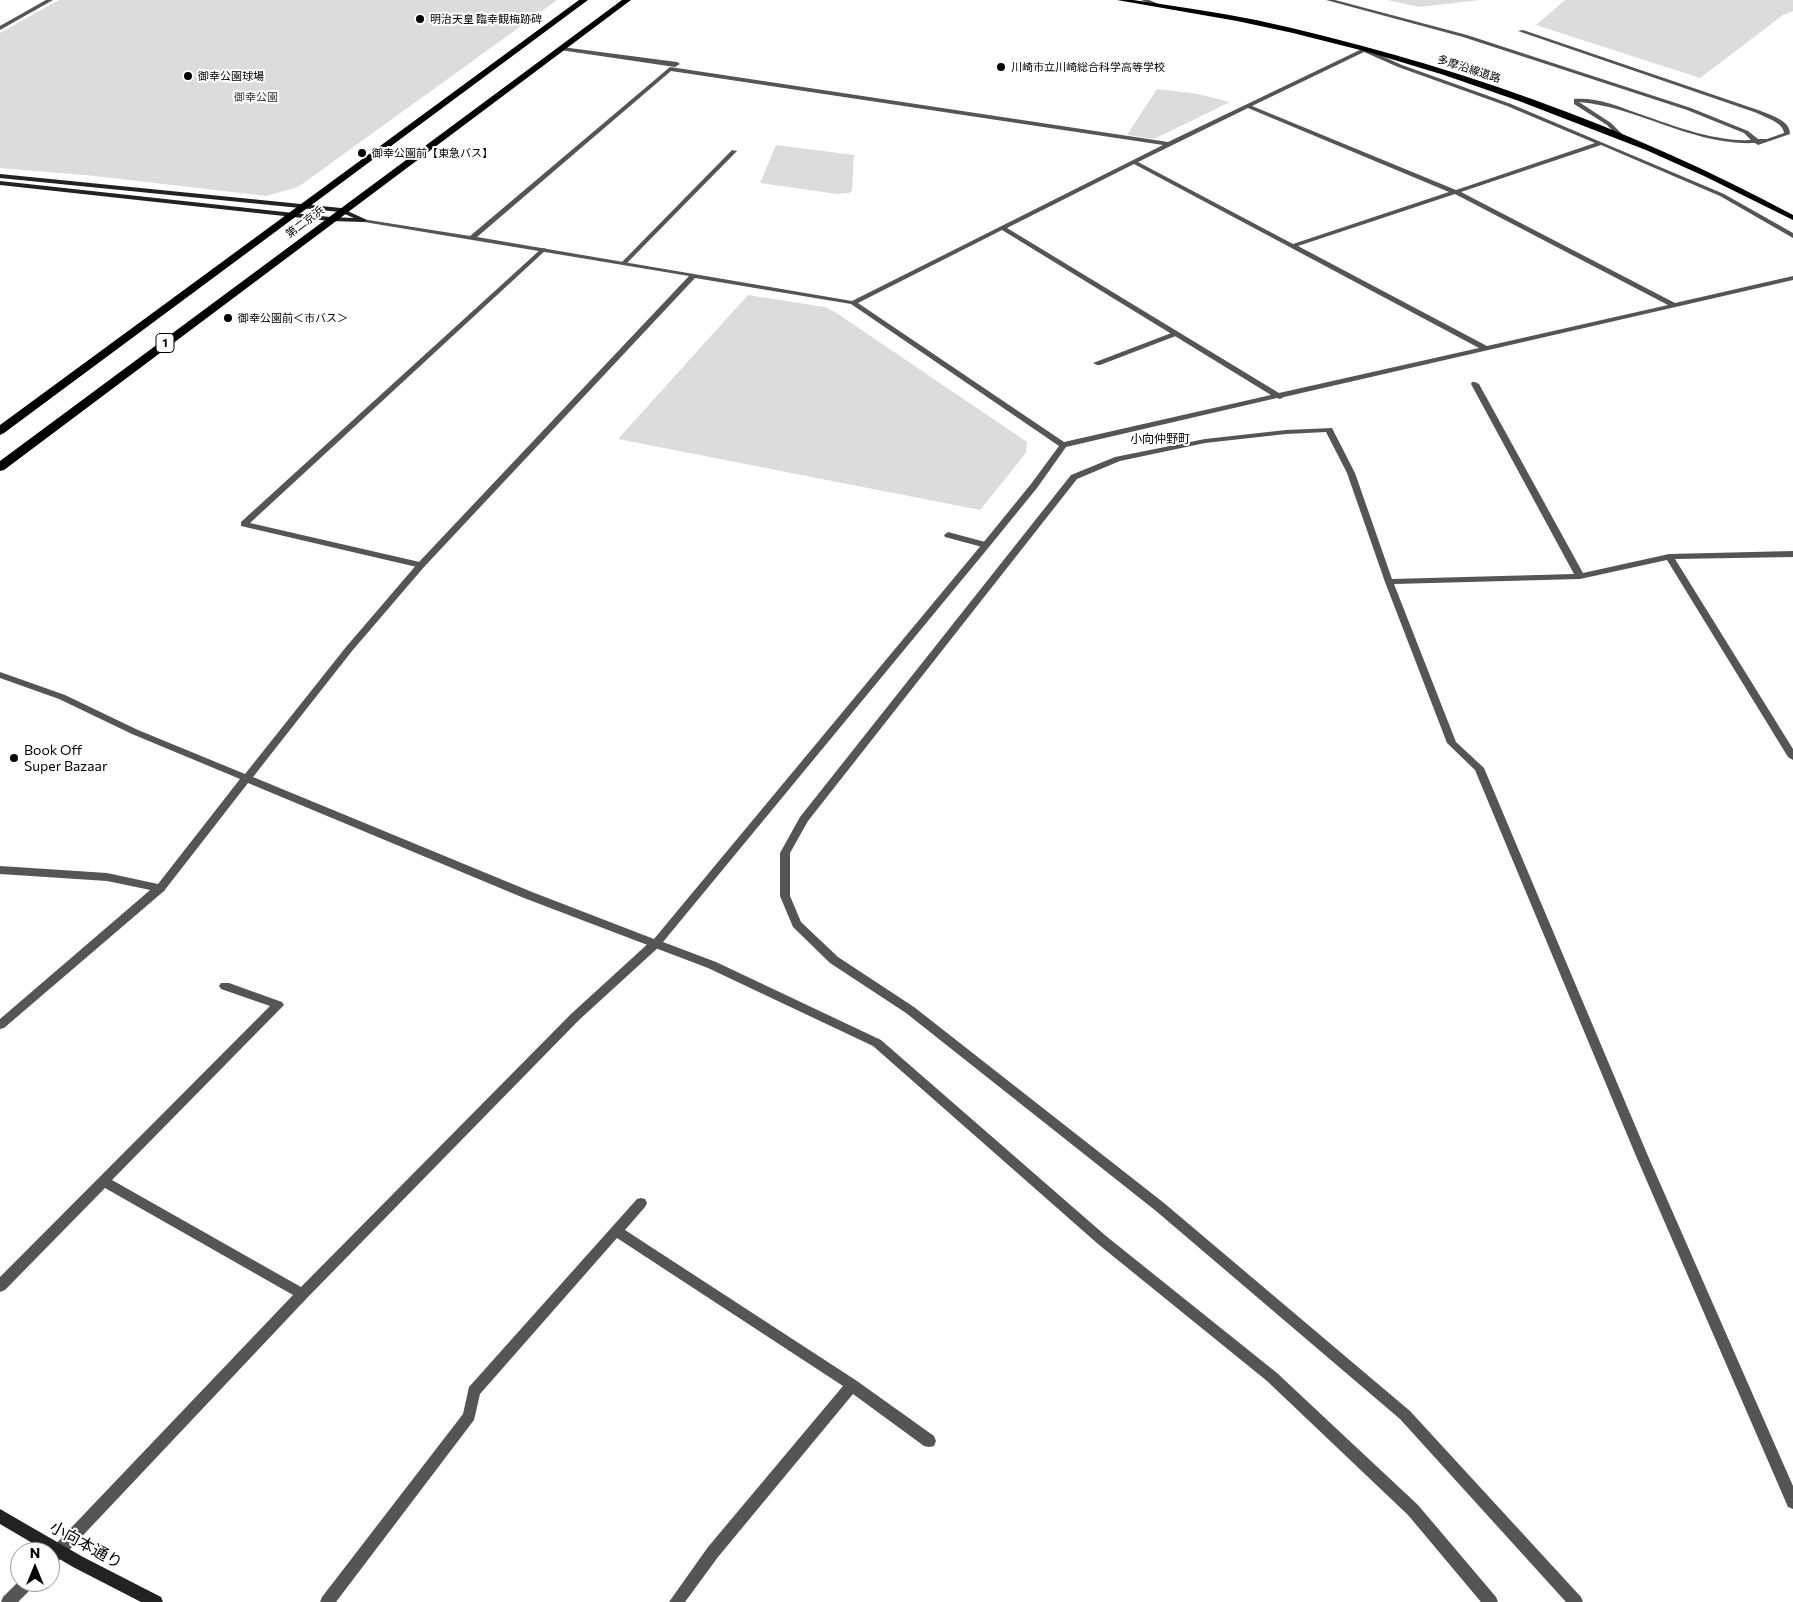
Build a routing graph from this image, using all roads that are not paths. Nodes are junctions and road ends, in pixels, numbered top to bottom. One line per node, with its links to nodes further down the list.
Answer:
1 (50, 0): 8 (street)
2 (584, 0): 23 (highway, 第二京浜 / 1)
3 (627, 0): 10 (highway, 第二京浜 / 1)
4 (1120, 0): 7 (main road, 多摩沿線道路)
5 (1144, 0): 7 (street)
6 (1328, 0): 16 (street)
7 (1161, 6): 11 (main road, 多摩沿線道路)
8 (0, 28)
9 (1521, 31): 16 (street)
10 (562, 49): 12 (street); 24 (highway, 第二京浜 / 1)
11 (1364, 50): 13 (street); 14 (main road, 多摩沿線道路); 15 (street)
12 (670, 69): 17 (street); 31 (street)
13 (1247, 106): 17 (street); 22 (street)
14 (1622, 136): 16 (street); 26 (main road, 多摩沿線道路)
15 (1601, 143): 22 (street); 30 (street)
16 (1758, 143)
17 (1169, 144): 19 (street)
18 (734, 151): 34 (street)
19 (1134, 162): 29 (street); 32 (street)
20 (0, 176): 23 (street)
21 (0, 183): 25 (street)
22 (1456, 192): 32 (street); 38 (street)
23 (304, 206): 24 (street); 25 (highway, 第二京浜 / 1)
24 (341, 210): 27 (highway, 第二京浜 / 1); 28 (street)
25 (292, 214): 27 (street); 44 (highway, 第二京浜 / 1)
26 (1793, 218)
27 (330, 219): 28 (street); 46 (highway, 第二京浜 / 1)
28 (364, 220): 31 (street)
29 (1003, 228): 37 (street); 39 (street)
30 (1793, 236)
31 (473, 237): 33 (street)
32 (1293, 246): 40 (street)
33 (544, 249): 34 (street); 51 (street)
34 (624, 263): 35 (street)
35 (694, 275): 37 (street); 51 (street)
36 (1793, 278): 38 (street)
37 (853, 303): 45 (street)
38 (1672, 304): 40 (street)
39 (1177, 334): 41 (street); 43 (street)
40 (1487, 349): 43 (street)
41 (1098, 363)
42 (1475, 384): 52 (street)
43 (1280, 397): 45 (street)
44 (0, 431)
45 (1063, 445): 48 (street)
46 (0, 467)
47 (948, 535): 48 (street)
48 (986, 545): 59 (street)
49 (1793, 554): 50 (street)
50 (1669, 556): 52 (street); 55 (street)
51 (420, 565): 56 (street)
52 (1580, 576): 53 (street)
53 (1389, 582): 69 (street); 80 (street)
54 (0, 675): 56 (street)
55 (1793, 757)
56 (248, 778): 58 (street); 59 (street)
57 (0, 870): 58 (street)
58 (160, 888): 61 (street)
59 (656, 944): 66 (street); 79 (street)
60 (225, 986): 62 (street)
61 (0, 1025)
62 (103, 1181): 65 (street); 66 (street)
63 (641, 1203): 64 (street)
64 (616, 1231): 67 (street); 77 (street)
65 (0, 1286)
66 (302, 1294): 72 (street)
67 (852, 1385): 68 (street); 78 (street)
68 (929, 1440)
69 (1793, 1502)
70 (0, 1516): 71 (street, 小向本通り)
71 (37, 1542)
72 (60, 1550)
73 (60, 1557): 76 (street, 小向本通り)
74 (18, 1592): 75 (street)
75 (8, 1602)
76 (156, 1602)
77 (327, 1602)
78 (676, 1602)
79 (1492, 1602)
80 (1576, 1602)

